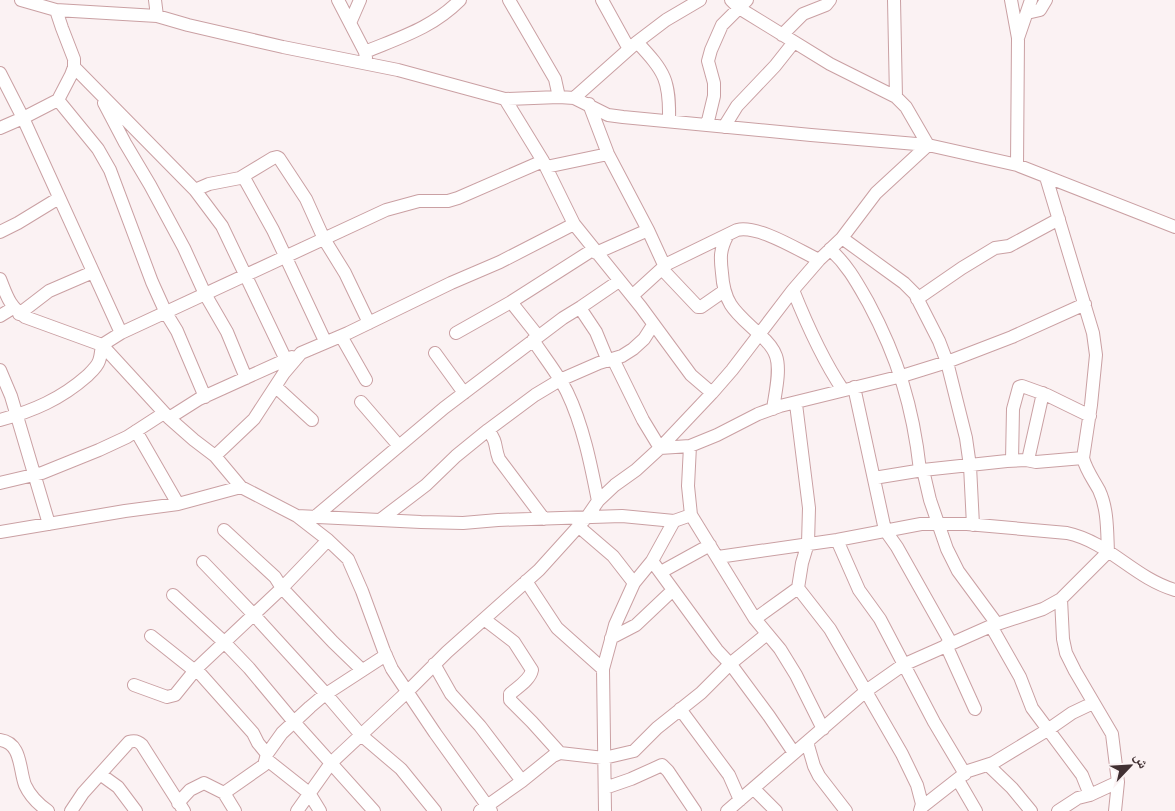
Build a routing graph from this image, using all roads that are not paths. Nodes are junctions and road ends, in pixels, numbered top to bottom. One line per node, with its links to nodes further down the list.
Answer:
1 (21, 0): 15 (street)
2 (155, 0): 17 (street)
3 (338, 0): 18 (street)
4 (360, 0): 18 (street)
5 (460, 0): 23 (street)
6 (509, 0): 27 (street)
7 (602, 0): 22 (street)
8 (700, 0): 22 (street)
9 (830, 0): 19 (street)
10 (894, 0): 28 (street)
11 (1011, 0): 20 (street)
12 (1031, 0): 16 (street)
13 (1046, 0): 16 (street)
14 (739, 3): 19 (street); 35 (street)
15 (56, 10): 17 (street); 24 (street)
16 (1027, 13): 20 (street)
17 (157, 16): 23 (street)
18 (350, 23): 23 (street)
19 (782, 35): 21 (street)
20 (1018, 38): 41 (street)
21 (794, 42): 28 (street); 36 (street)
22 (633, 46): 29 (street); 34 (street)
23 (366, 58): 30 (street)
24 (74, 67): 26 (street); 31 (street)
25 (0, 73): 33 (street)
26 (99, 92): 44 (street); 65 (street)
27 (559, 97): 29 (street); 30 (street)
28 (896, 97): 38 (street)
29 (574, 98): 32 (street)
30 (505, 99): 40 (street)
31 (58, 100): 33 (street); 72 (street)
32 (588, 104): 34 (street); 39 (street)
33 (23, 118): 37 (street); 45 (street)
34 (669, 121): 35 (street)
35 (707, 125): 36 (street)
36 (724, 127): 38 (street)
37 (0, 128)
38 (928, 145): 41 (street); 52 (street)
39 (608, 154): 40 (street); 49 (street)
40 (545, 164): 47 (street); 53 (street)
41 (1017, 165): 43 (street)
42 (243, 176): 44 (street); 53 (street); 56 (street)
43 (1046, 177): 46 (street); 48 (street)
44 (195, 190): 60 (street)
45 (58, 198): 50 (street); 59 (street)
46 (1059, 220): 67 (street); 69 (street)
47 (574, 224): 55 (street); 74 (street)
48 (1175, 227)
49 (648, 230): 55 (street); 58 (street)
50 (0, 232)
51 (726, 236): 57 (street); 58 (street); 64 (street)
52 (842, 238): 54 (street); 67 (street)
53 (324, 239): 56 (street); 74 (street)
54 (830, 249): 57 (street); 89 (street)
55 (595, 251): 62 (street); 68 (street)
56 (285, 256): 60 (street); 81 (street)
57 (819, 260): 63 (street)
58 (663, 268): 64 (street); 66 (street)
59 (93, 272): 71 (street); 76 (street)
60 (245, 276): 65 (street); 85 (street)
61 (0, 279): 71 (street)
62 (619, 281): 66 (street); 70 (street)
63 (793, 290): 78 (street); 94 (street)
64 (724, 291): 78 (street)
65 (205, 294): 72 (street); 90 (street)
66 (632, 296): 75 (street)
67 (918, 299): 87 (street)
68 (511, 302): 77 (street); 80 (street)
69 (1085, 304): 87 (street); 104 (street)
70 (580, 308): 80 (street); 86 (street)
71 (16, 311): 73 (street); 82 (street)
72 (166, 313): 76 (street); 98 (street)
73 (0, 316)
74 (369, 322): 79 (street)
75 (653, 325): 86 (street); 96 (street)
76 (121, 333): 82 (street)
77 (456, 333)
78 (760, 335): 96 (street); 101 (street)
79 (340, 336): 81 (street); 91 (street)
80 (535, 338): 92 (street); 95 (street)
81 (326, 342): 83 (street)
82 (102, 345): 102 (street); 103 (street)
83 (301, 353): 85 (street); 93 (street)
84 (435, 353): 95 (street)
85 (286, 360): 90 (street)
86 (611, 360): 92 (street); 111 (street)
87 (947, 362): 89 (street); 116 (street)
88 (0, 370): 102 (street)
89 (902, 376): 94 (street); 117 (street)
90 (246, 378): 98 (street)
91 (366, 380)
92 (560, 380): 107 (street); 122 (street)
93 (276, 387): 106 (street); 112 (street)
94 (848, 388): 100 (street); 119 (street)
95 (464, 393): 109 (street)
96 (712, 393): 111 (street)
97 (1043, 393): 104 (street); 114 (street); 115 (street)
98 (205, 396): 103 (street)
99 (361, 402): 109 (street)
100 (796, 404): 101 (street); 139 (street)
101 (773, 409): 110 (street)
102 (15, 415): 105 (street); 118 (street)
103 (166, 415): 108 (street); 112 (street)
104 (1090, 416): 113 (street)
105 (0, 420)
106 (312, 420)
107 (488, 430): 127 (street); 128 (street)
108 (136, 432): 118 (street); 123 (street)
109 (399, 446): 126 (street)
110 (690, 446): 111 (street); 124 (street)
111 (660, 448): 122 (street)
112 (215, 456): 121 (street)
113 (1083, 458): 115 (street); 141 (street)
114 (1012, 460): 115 (street); 116 (street)
115 (1028, 460)
116 (970, 466): 117 (street); 133 (street)
117 (922, 470): 119 (street); 132 (street)
118 (35, 475): 120 (street); 131 (street)
119 (874, 478): 135 (street)
120 (0, 483)
121 (241, 487): 123 (street); 125 (street)
122 (598, 501): 130 (street)
123 (178, 504): 131 (street)
124 (691, 514): 129 (street); 140 (street)
125 (297, 516): 126 (street); 137 (street)
126 (316, 516): 128 (street)
127 (544, 519): 128 (street); 130 (street)
128 (380, 520)
129 (674, 521): 130 (street); 143 (street)
130 (583, 522): 146 (street); 147 (street)
131 (49, 524): 136 (street)
132 (937, 524): 133 (street); 135 (street); 157 (street)
133 (973, 525): 141 (street)
134 (224, 530): 148 (street)
135 (885, 530): 138 (street); 162 (street)
136 (0, 532)
137 (328, 540): 148 (street); 163 (street)
138 (837, 540): 139 (street); 166 (street)
139 (808, 543): 142 (street); 149 (street)
140 (710, 545): 142 (street); 145 (street)
141 (1108, 552): 151 (street); 153 (street)
142 (718, 557): 156 (street)
143 (652, 561): 145 (street); 147 (street)
144 (203, 562): 154 (street)
145 (661, 572): 150 (street)
146 (526, 582): 155 (street); 167 (street)
147 (634, 583): 160 (street)
148 (282, 588): 154 (street); 169 (street)
149 (798, 588): 156 (street); 171 (street)
150 (673, 590): 160 (street); 165 (street)
151 (1175, 590)
152 (172, 595): 161 (street)
153 (1061, 599): 157 (street); 174 (street)
154 (254, 615): 161 (street); 173 (street)
155 (484, 618): 164 (street); 183 (street)
156 (755, 619): 158 (street)
157 (994, 625): 162 (street); 179 (street)
158 (767, 634): 165 (street); 178 (street)
159 (151, 636): 168 (street)
160 (611, 638): 167 (street)
161 (225, 643): 168 (street); 177 (street)
162 (949, 644): 166 (street); 176 (street)
163 (386, 655): 169 (street); 172 (street)
164 (434, 664): 172 (street); 191 (street)
165 (730, 664): 175 (street); 184 (street)
166 (904, 665): 171 (street); 190 (street)
167 (602, 669): 186 (street)
168 (195, 670): 170 (street); 185 (street)
169 (362, 670): 173 (street)
170 (134, 684)
171 (866, 691): 178 (street); 201 (street)
172 (407, 692): 180 (street); 200 (street)
173 (326, 694): 177 (street); 180 (street)
174 (1093, 703): 179 (street); 192 (street)
175 (680, 709): 186 (street); 198 (street)
176 (975, 709)
177 (294, 722): 185 (street); 187 (street)
178 (823, 729): 182 (street)
179 (1049, 729): 188 (street); 197 (street)
180 (361, 735): 187 (street); 209 (street)
181 (0, 740): 202 (street)
182 (807, 742): 184 (street); 214 (street)
183 (560, 753): 186 (street); 191 (street)
184 (794, 753): 194 (street)
185 (267, 757): 195 (street); 196 (street)
186 (604, 758): 193 (street)
187 (331, 763): 196 (street); 208 (street)
188 (988, 765): 190 (street); 216 (street)
189 (100, 774): 199 (street); 203 (street); 204 (street)
190 (961, 777): 201 (street); 215 (street)
191 (522, 781): 200 (street)
192 (1118, 782): 197 (street); 218 (street)
193 (605, 788): 210 (street); 211 (street)
194 (754, 789): 198 (street); 213 (street)
195 (224, 793): 199 (street); 205 (street)
196 (308, 793): 206 (street); 207 (street)
197 (1090, 795): 217 (street)
198 (740, 800): 212 (street)
199 (181, 807)
200 (486, 809)
201 (921, 809)
202 (48, 811)
203 (70, 811)
204 (136, 811)
205 (235, 811)
206 (297, 811)
207 (320, 811)
208 (374, 811)
209 (435, 811)
210 (604, 811)
211 (695, 811)
212 (727, 811)
213 (776, 811)
214 (846, 811)
215 (976, 811)
216 (1031, 811)
217 (1058, 811)
218 (1115, 811)

